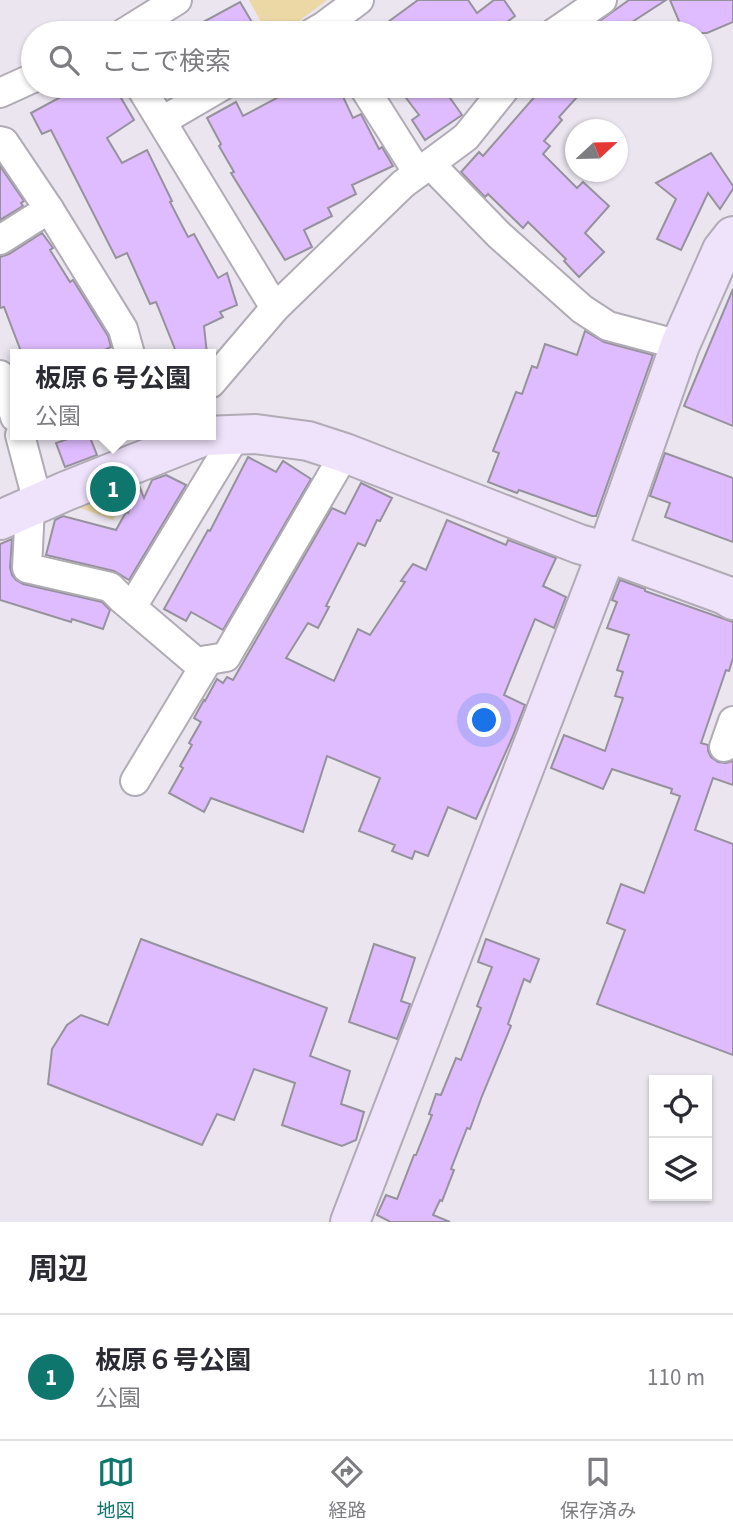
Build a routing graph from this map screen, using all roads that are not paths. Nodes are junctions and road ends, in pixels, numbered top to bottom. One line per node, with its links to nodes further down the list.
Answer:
1 (177, 0): 4 (street)
2 (359, 0): 5 (street)
3 (602, 0): 6 (street)
4 (143, 21)
5 (334, 21)
6 (571, 21)
7 (21, 83): 8 (street)
8 (0, 93)
9 (148, 98): 13 (street)
10 (201, 98): 13 (street)
11 (372, 98): 15 (street)
12 (497, 98): 15 (street)
13 (162, 121): 19 (street)
14 (0, 141): 16 (street)
15 (424, 168): 19 (street); 20 (street)
16 (50, 209): 18 (street); 21 (street)
17 (733, 236): 20 (street)
18 (0, 240)
19 (275, 308): 23 (street)
20 (680, 345): 32 (street)
21 (129, 349)
22 (0, 375): 24 (street)
23 (216, 377)
24 (10, 399)
25 (236, 435): 26 (street); 30 (street); 34 (street)
26 (216, 436)
27 (20, 440): 31 (street)
28 (184, 440): 29 (street)
29 (165, 444): 31 (street)
30 (345, 453): 32 (street); 35 (street)
31 (23, 510): 34 (street)
32 (607, 552): 33 (street); 37 (street)
33 (733, 600)
34 (132, 607): 35 (street)
35 (208, 660): 36 (street)
36 (135, 781)
37 (350, 1222)

